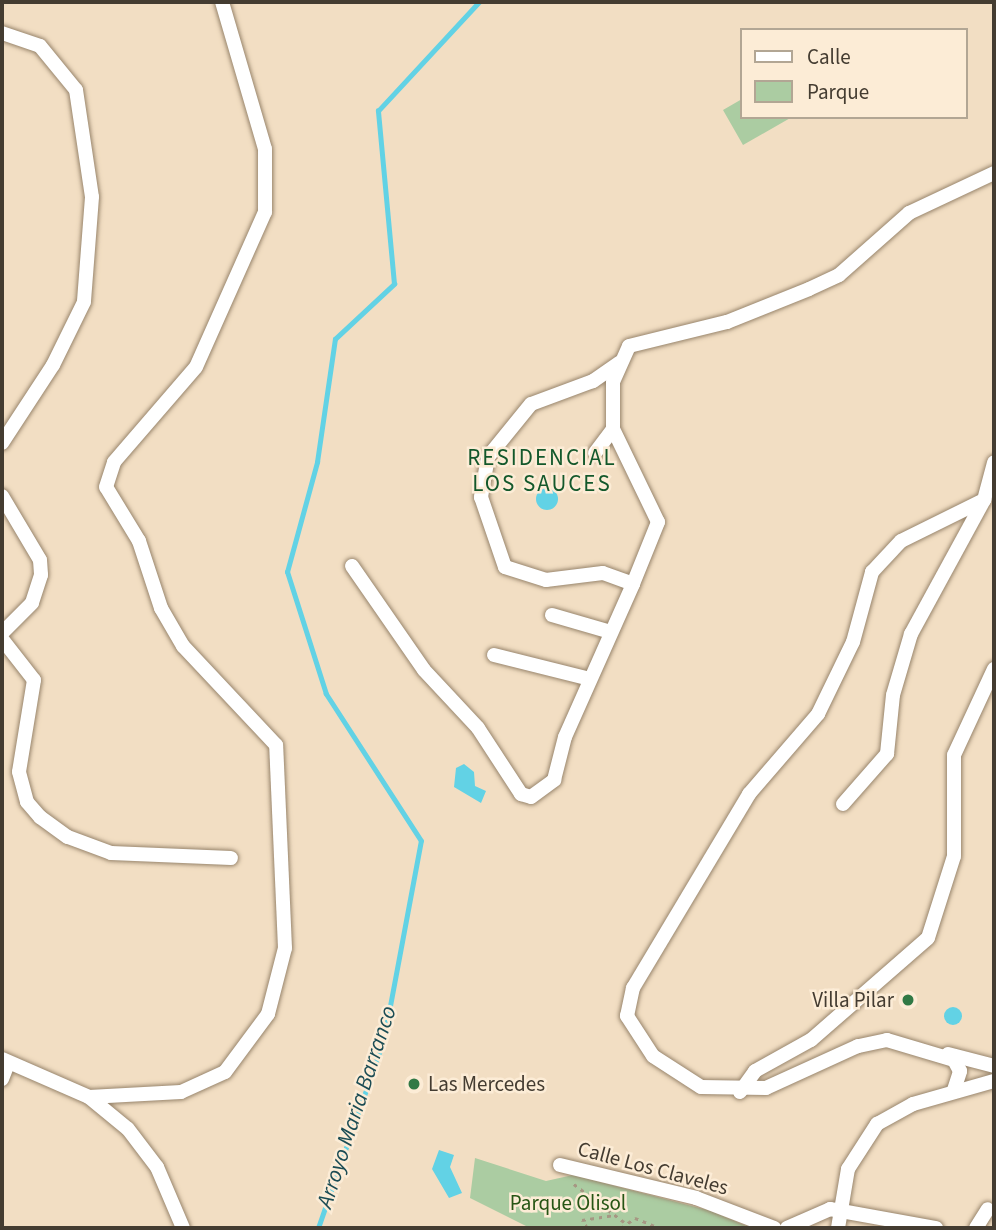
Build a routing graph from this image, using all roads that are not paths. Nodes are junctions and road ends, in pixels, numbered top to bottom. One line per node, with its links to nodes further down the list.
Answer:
1 (222, 2): 29 (street)
2 (2, 33): 6 (street)
3 (994, 173): 4 (street)
4 (619, 363): 5 (street); 12 (street)
5 (613, 429): 7 (street); 12 (street)
6 (2, 443)
7 (595, 453)
8 (994, 462): 9 (street)
9 (984, 500): 20 (street); 28 (street)
10 (2, 504): 15 (street)
11 (352, 566): 19 (street)
12 (633, 584): 14 (street)
13 (552, 615): 14 (street)
14 (611, 632): 19 (street)
15 (2, 633)
16 (2, 639): 21 (street)
17 (494, 655): 19 (street)
18 (994, 669): 28 (street)
19 (590, 679)
20 (843, 804)
21 (231, 858)
22 (943, 1053): 24 (street); 27 (street); 28 (street)
23 (5, 1061): 25 (street); 29 (street)
24 (994, 1066)
25 (2, 1079)
26 (994, 1081): 27 (street)
27 (954, 1090): 32 (street)
28 (740, 1092)
29 (89, 1097): 33 (street)
30 (562, 1171): 34 (street, Calle Los Claveles)
31 (988, 1209): 38 (street)
32 (839, 1210): 35 (street); 36 (street); 37 (street)
33 (183, 1228)
34 (774, 1228)
35 (787, 1228)
36 (838, 1228)
37 (936, 1228)
38 (976, 1228)

